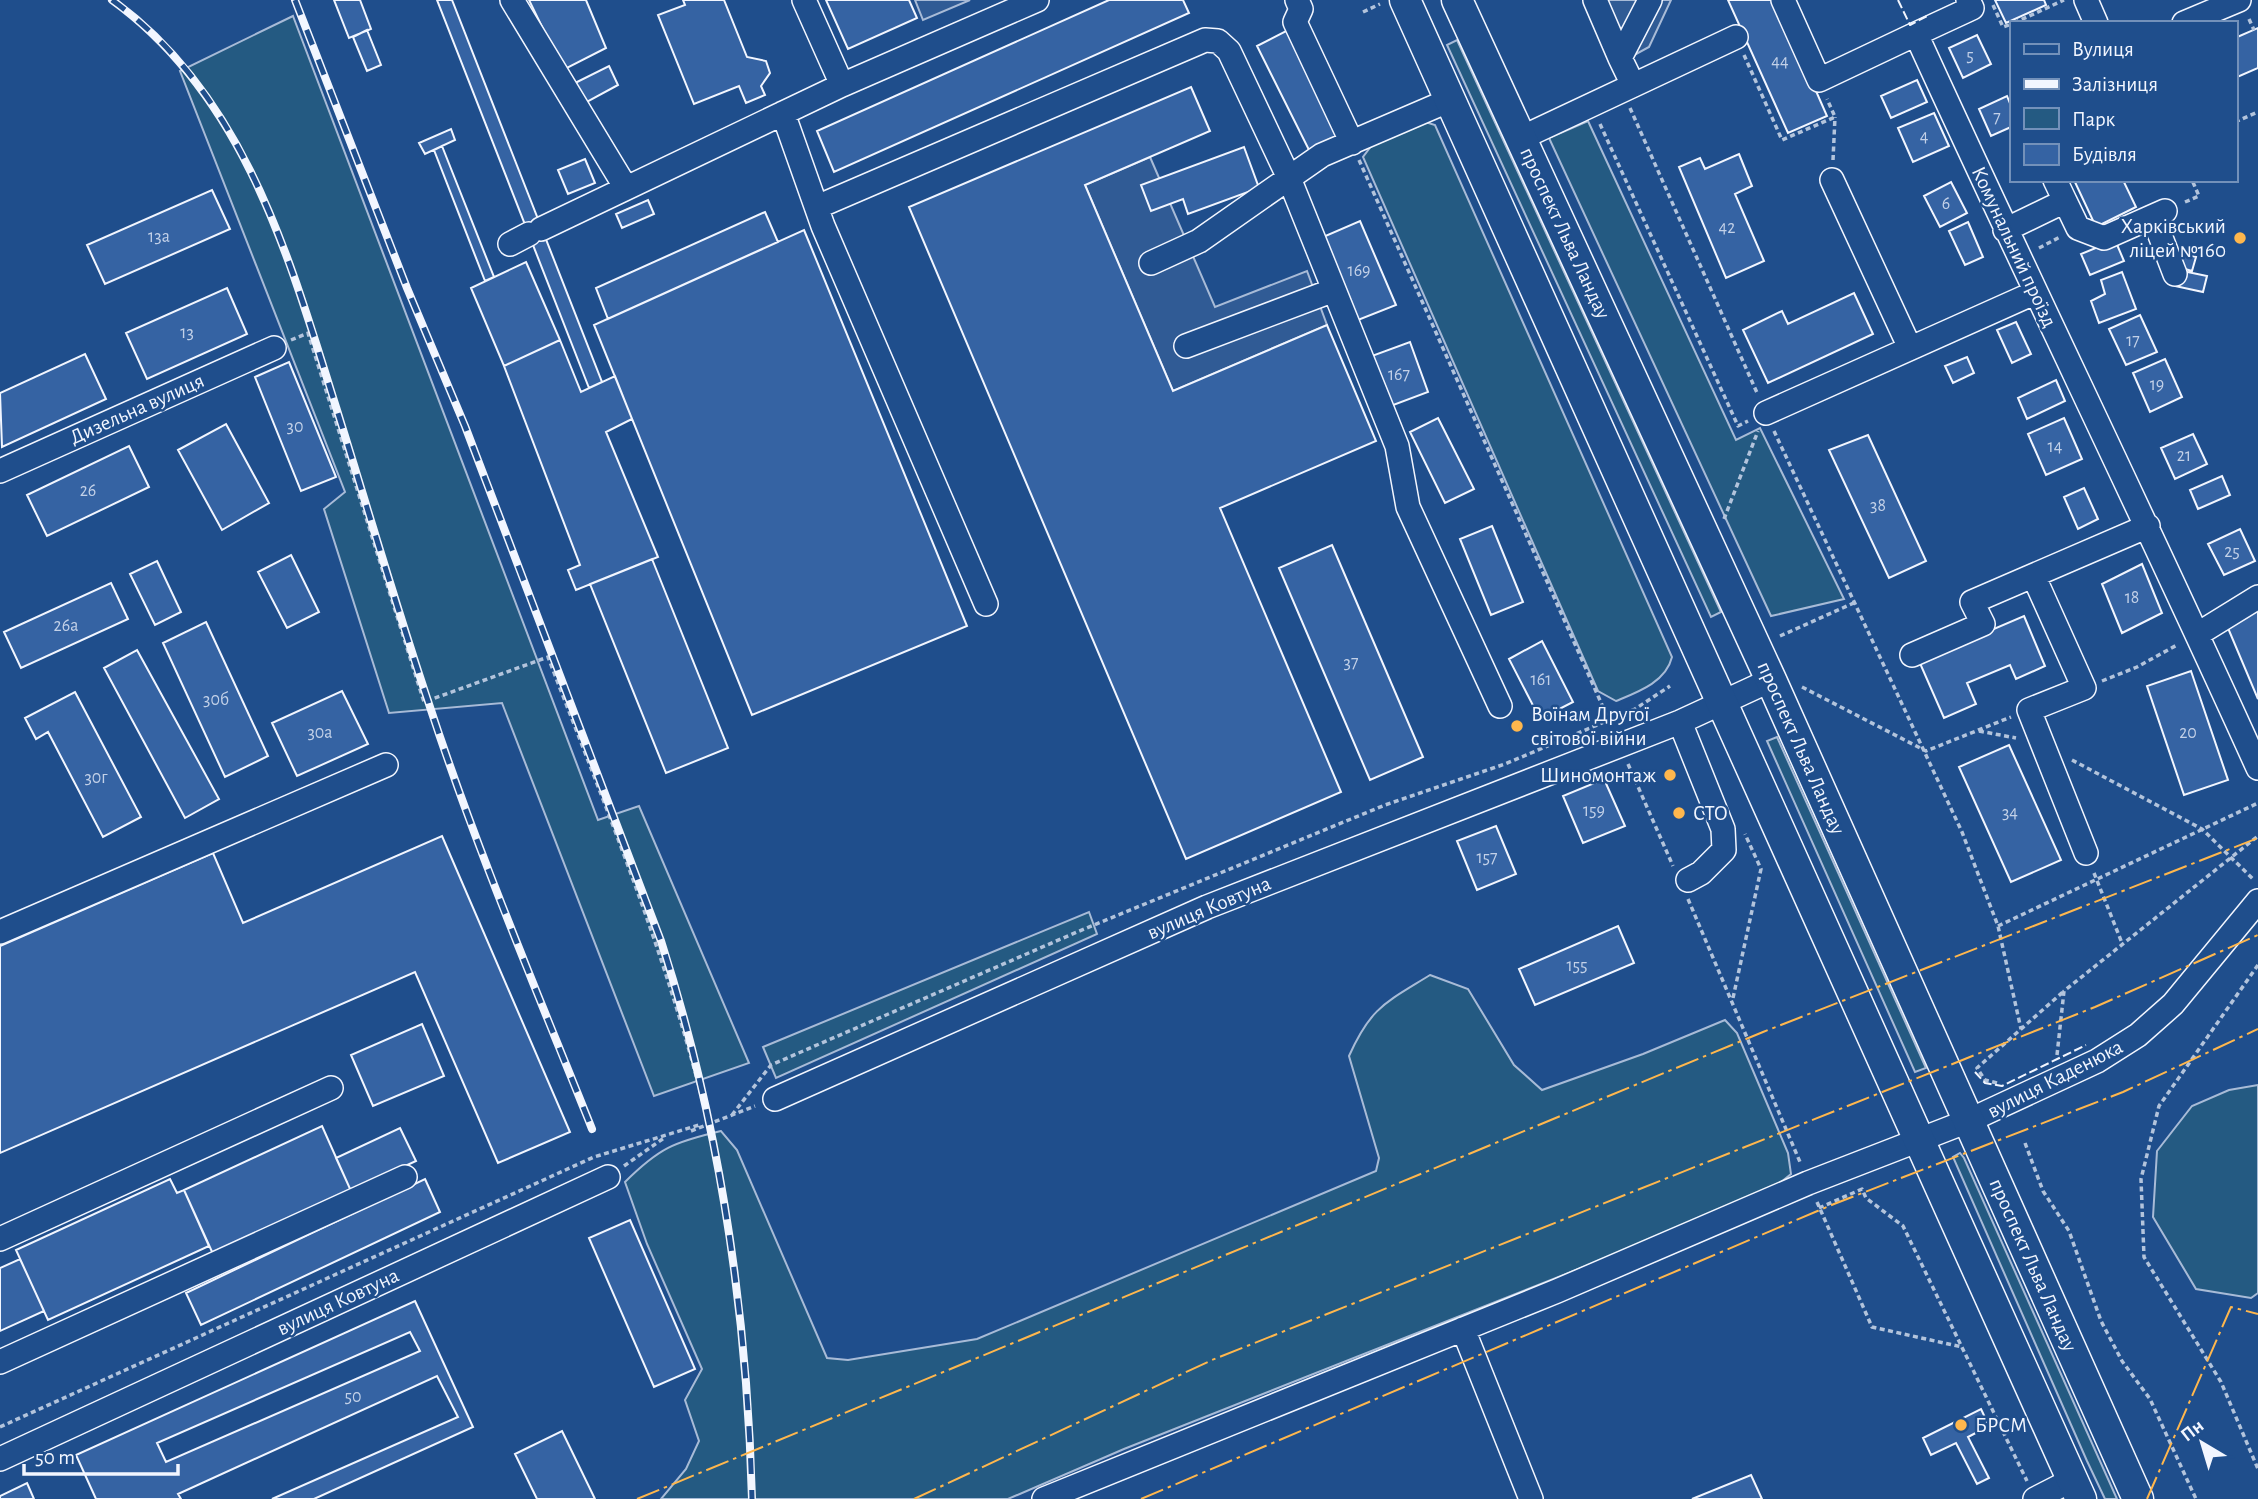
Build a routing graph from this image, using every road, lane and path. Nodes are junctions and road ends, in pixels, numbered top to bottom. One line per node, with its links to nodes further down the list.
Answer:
1 (512, 0): 39 (street)
2 (804, 0): 25 (street)
3 (1037, 0): 25 (street)
4 (1297, 0): 34 (street)
5 (1378, 0): 16 (path)
6 (1405, 0): 27 (main road)
7 (1457, 0): 33 (main road, проспект Льва Ландау)
8 (1595, 0): 23 (street)
9 (1650, 0): 23 (street)
10 (1783, 0): 24 (street)
11 (1969, 0): 21 (street)
12 (1991, 0): 20 (path)
13 (2064, 0): 17 (path)
14 (2087, 0): 18 (street)
15 (2239, 0): 19 (street)
16 (1363, 12)
17 (2017, 21)
18 (2095, 21)
19 (2189, 21)
20 (2010, 24)
21 (1916, 34): 24 (street); 44 (street, Комунальний проїзд)
22 (1735, 37): 26 (street); 31 (path)
23 (1620, 58): 26 (street)
24 (1819, 80): 31 (path)
25 (842, 85): 30 (street)
26 (1627, 88): 28 (street); 54 (path)
27 (1450, 100): 34 (street); 69 (main road)
28 (1591, 105): 33 (street); 54 (path)
29 (2258, 112): 32 (path)
30 (783, 113): 39 (street); 41 (street)
31 (1835, 117): 36 (path)
32 (2237, 121)
33 (1521, 138): 67 (main road, проспект Льва Ландау)
34 (1352, 143): 35 (street); 75 (path)
35 (1289, 178): 41 (street); 46 (street); 49 (street)
36 (1832, 180): 53 (street)
37 (2056, 182): 40 (street)
38 (2193, 182): 42 (path)
39 (626, 188): 45 (street)
40 (2065, 201): 43 (street); 44 (street)
41 (817, 207): 61 (street)
42 (2159, 214): 43 (street); 48 (street)
43 (2077, 228): 47 (path)
44 (2005, 230): 47 (street, Комунальний проїзд)
45 (527, 236)
46 (1152, 263)
47 (2024, 272): 50 (street, Комунальний проїзд)
48 (2175, 274)
49 (1334, 290): 51 (street); 70 (street)
50 (2034, 293): 53 (street); 56 (street, Комунальний проїзд)
51 (1186, 346)
52 (274, 348): 55 (street, Дизельна вулиця); 99 (path)
53 (1910, 348): 54 (street)
54 (1766, 413): 57 (path); 60 (path)
55 (0, 471)
56 (2148, 526): 58 (street); 63 (street, Комунальний проїзд)
57 (1729, 529)
58 (2034, 577): 66 (street); 68 (street)
59 (2258, 597): 63 (street)
60 (1856, 602): 64 (path); 76 (path)
61 (986, 604)
62 (1774, 625): 64 (path)
63 (2197, 634): 68 (path); 78 (street, Комунальний проїзд)
64 (1780, 636): 65 (path)
65 (1784, 646)
66 (1912, 655)
67 (1785, 679): 69 (street, вулиця Ковтуна); 76 (path); 98 (main road, проспект Льва Ландау)
68 (2084, 688): 71 (street)
69 (1724, 702): 72 (street, вулиця Ковтуна); 101 (main road)
70 (1500, 706)
71 (2029, 710): 73 (path); 74 (street)
72 (1680, 722): 75 (street, вулиця Ковтуна); 84 (street)
73 (1977, 731): 74 (path); 76 (path)
74 (2041, 743): 80 (path); 82 (street)
75 (1620, 746): 84 (path); 97 (street, вулиця Ковтуна)
76 (1926, 751): 88 (path)
77 (386, 765): 89 (street)
78 (2258, 768)
79 (2258, 803): 80 (path)
80 (2202, 830): 83 (path); 85 (path)
81 (2258, 836): 83 (path)
82 (2086, 853): 85 (path)
83 (2231, 859): 86 (path); 90 (path)
84 (1682, 880): 105 (path)
85 (2096, 881): 88 (path); 90 (path)
86 (2258, 884)
87 (2258, 901): 98 (street, вулиця Каденюка)
88 (1998, 926): 93 (path)
89 (0, 932)
90 (2122, 943): 92 (path)
91 (2258, 965): 113 (path)
92 (2064, 991): 93 (path); 94 (path)
93 (2021, 1029): 95 (path)
94 (2057, 1056)
95 (2003, 1082)
96 (331, 1088): 107 (street)
97 (775, 1099): 99 (path)
98 (1968, 1121): 101 (street, вулиця Каденюка); 118 (main road, проспект Льва Ландау)
99 (708, 1123): 100 (path)
100 (669, 1135): 104 (path); 111 (path)
101 (1920, 1140): 105 (street, вулиця Каденюка); 114 (main road)
102 (2025, 1143): 119 (path)
103 (405, 1177): 110 (street)
104 (608, 1177): 112 (street, вулиця Ковтуна)
105 (1808, 1183): 106 (path); 108 (street, вулиця Каденюка)
106 (1819, 1208): 109 (path); 109 (path)
107 (0, 1239)
108 (1463, 1329): 115 (street, вулиця Каденюка); 116 (street)
109 (1962, 1347): 117 (path)
110 (0, 1362)
111 (0, 1427)
112 (2, 1453)
113 (2258, 1469)
114 (2076, 1489): 117 (street)
115 (1047, 1498)
116 (1531, 1499)
117 (2035, 1499)
118 (2138, 1499)
119 (2196, 1499)

